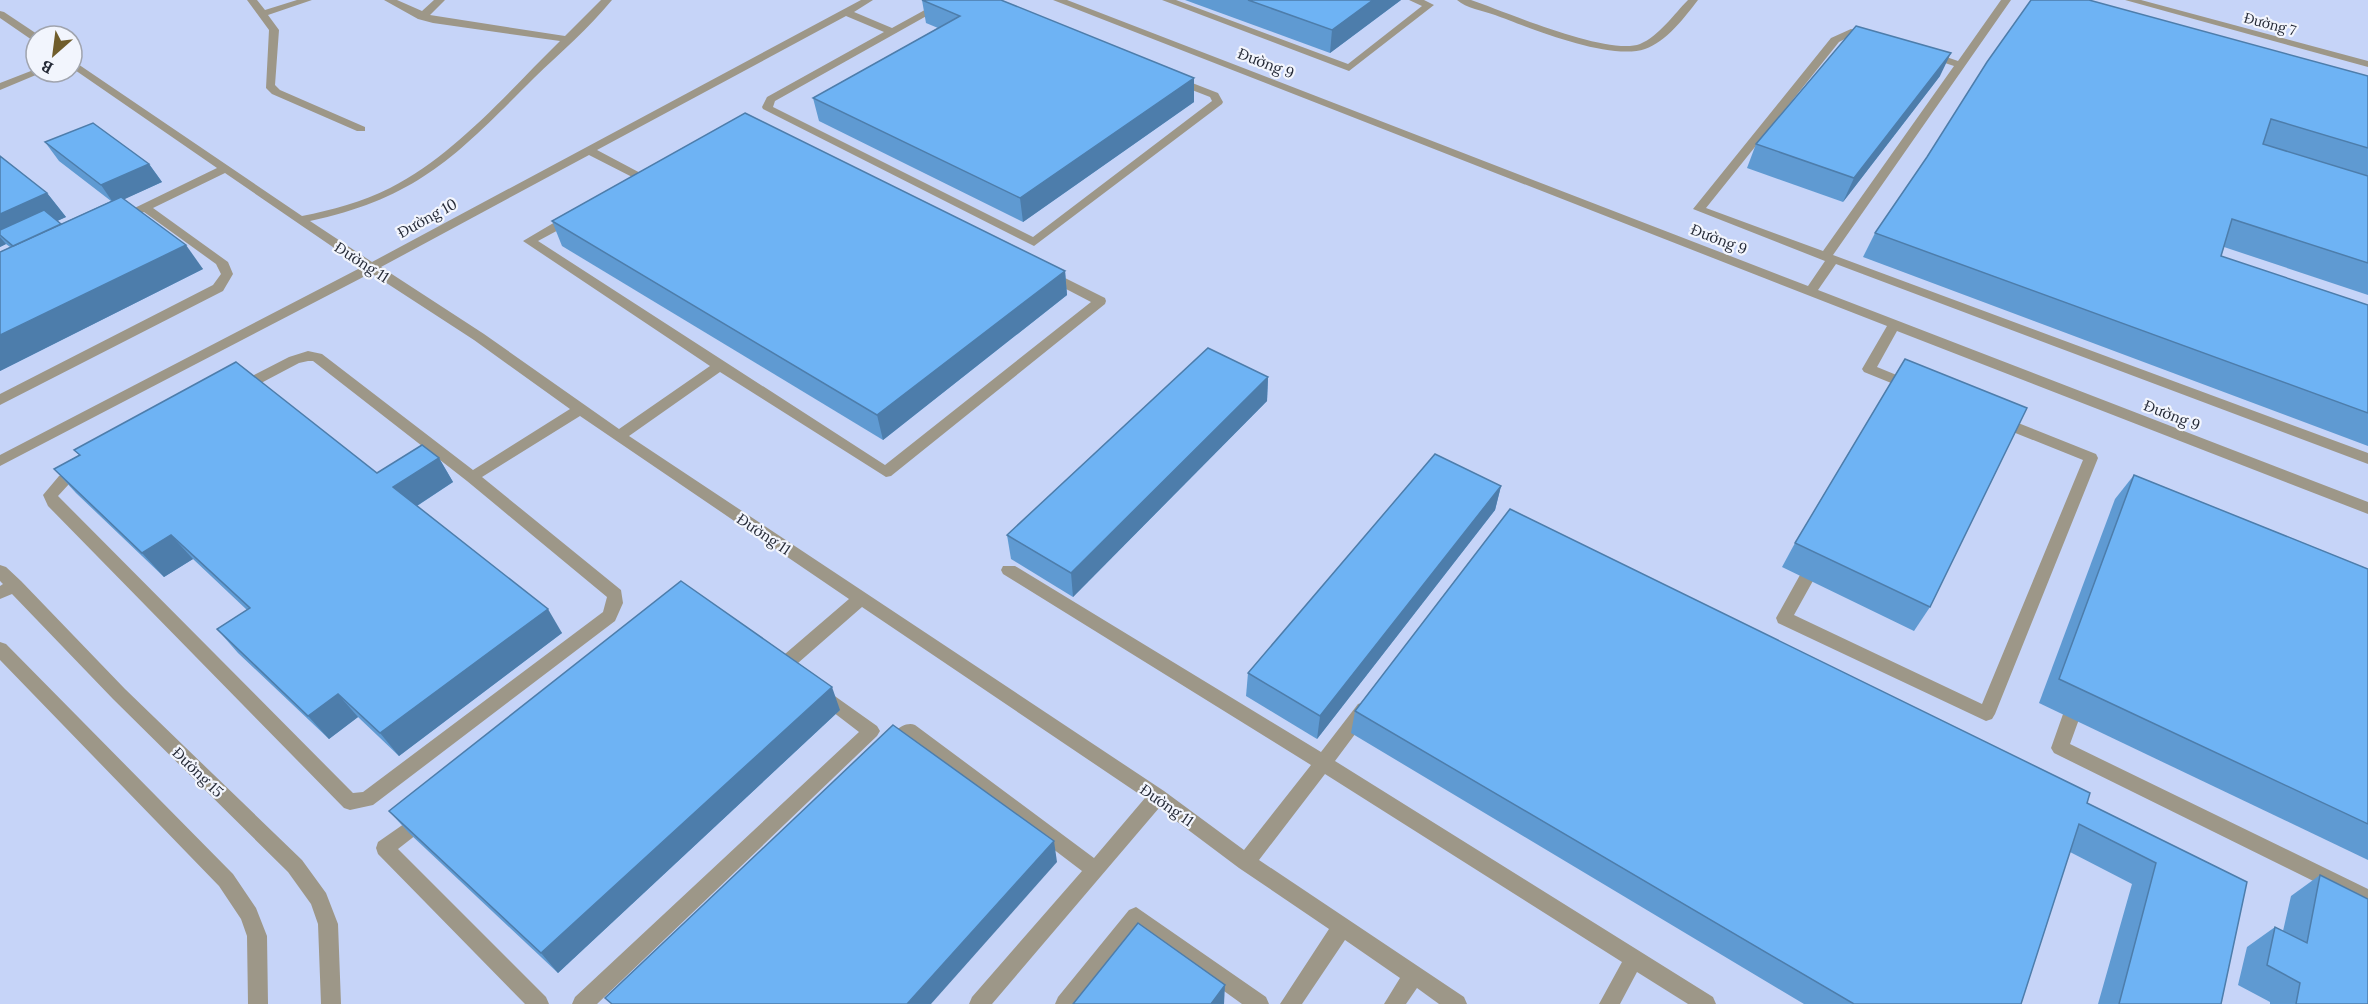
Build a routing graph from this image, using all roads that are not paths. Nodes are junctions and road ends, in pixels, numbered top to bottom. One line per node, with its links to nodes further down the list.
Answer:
1 (252, 0): 15 (street)
2 (307, 0): 15 (street)
3 (389, 0): 18 (street)
4 (440, 0): 18 (street)
5 (607, 0): 21 (street)
6 (868, 0): 16 (street, Đường 10)
7 (950, 0): 20 (street)
8 (1058, 0): 41 (street, Đường 9)
9 (1167, 0): 10 (street)
10 (1414, 0)
11 (1462, 0): 12 (street)
12 (1693, 0)
13 (2006, 0): 25 (street)
14 (2130, 0): 24 (street, Đường 7)
15 (260, 12): 30 (street)
16 (846, 12): 20 (street); 31 (street, Đường 10)
17 (0, 14): 19 (street)
18 (422, 17): 21 (street)
19 (24, 30)
20 (893, 32): 28 (street)
21 (567, 39): 36 (street)
22 (1883, 40): 38 (street)
23 (1916, 51): 25 (street)
24 (2368, 64)
25 (1961, 65): 38 (street)
26 (84, 71): 32 (street, Đường 11)
27 (24, 78): 29 (street)
28 (1170, 78)
29 (0, 87)
30 (361, 129)
31 (588, 150): 33 (street); 39 (street, Đường 10)
32 (225, 169): 34 (street); 36 (street, Đường 11)
33 (642, 178)
34 (145, 207): 37 (street); 45 (street)
35 (580, 213): 43 (street)
36 (300, 220): 39 (street, Đường 11)
37 (114, 221)
38 (1829, 257): 41 (street); 49 (street)
39 (370, 267): 46 (street, Đường 11); 50 (street, Đường 10)
40 (1037, 269): 43 (street)
41 (1810, 292): 42 (street, Đường 9)
42 (1894, 325): 44 (street); 52 (street, Đường 9)
43 (720, 366): 48 (street)
44 (1916, 392)
45 (0, 400)
46 (580, 409): 48 (street, Đường 11); 51 (street)
47 (1981, 414): 53 (street)
48 (619, 436): 57 (street, Đường 11)
49 (2368, 459)
50 (0, 461)
51 (472, 477): 51 (street)
52 (2368, 508)
53 (1824, 547)
54 (0, 570): 56 (street, Đường 15)
55 (1009, 570): 64 (street)
56 (8, 589): 74 (street, Đường 15)
57 (861, 598): 60 (street); 65 (street, Đường 11)
58 (0, 650): 73 (street)
59 (766, 652): 60 (street)
60 (784, 665): 76 (street)
61 (2083, 683): 69 (street)
62 (1373, 697): 64 (street)
63 (874, 763): 68 (street)
64 (1323, 763): 67 (street); 71 (street)
65 (1158, 798): 67 (street, Đường 11); 68 (street)
66 (441, 805): 75 (street)
67 (1246, 862): 70 (street, Đường 11)
68 (1095, 870): 77 (street)
69 (2368, 899)
70 (1342, 927): 72 (street, Đường 11); 80 (street)
71 (1634, 959): 83 (street); 84 (street)
72 (1414, 975): 81 (street); 82 (street, Đường 11)
73 (258, 1004)
74 (331, 1004)
75 (539, 1004)
76 (582, 1004)
77 (979, 1004)
78 (1065, 1004): 79 (street)
79 (1259, 1004)
80 (1290, 1004)
81 (1394, 1004)
82 (1457, 1004)
83 (1609, 1004)
84 (1706, 1004)

